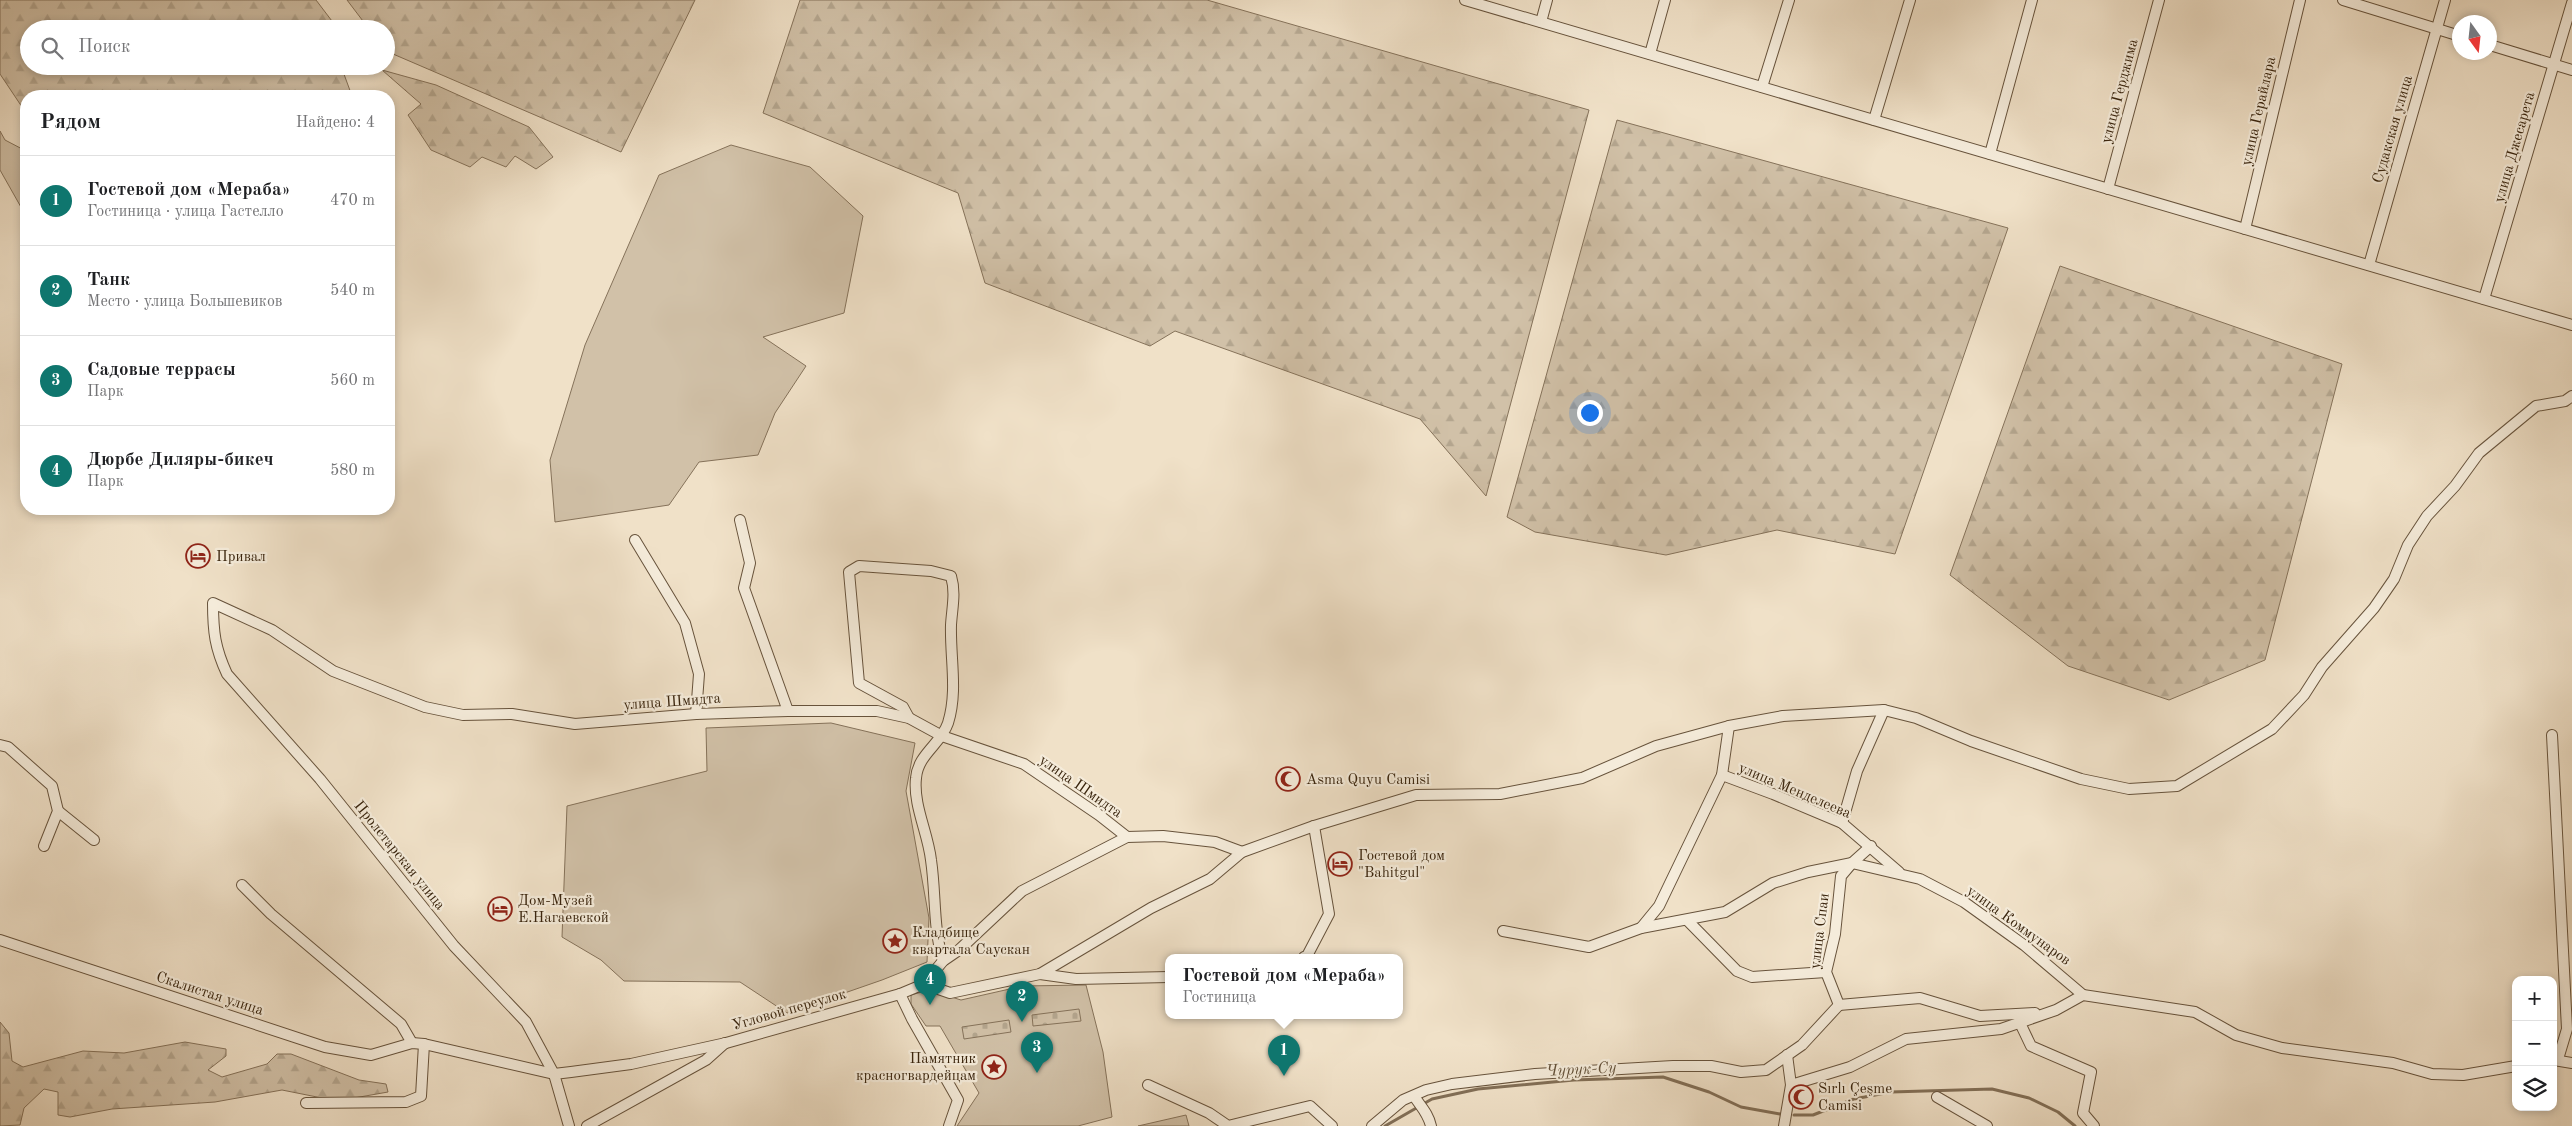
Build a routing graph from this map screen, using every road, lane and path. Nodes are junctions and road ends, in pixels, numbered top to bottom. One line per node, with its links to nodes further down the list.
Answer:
1 (1465, 0): 12 (street)
2 (1547, 0): 12 (street)
3 (1665, 0): 16 (street)
4 (1789, 0): 19 (street)
5 (1910, 0): 20 (street)
6 (2032, 0): 21 (street)
7 (2159, 0): 22 (street, улица Герджима)
8 (2300, 0): 23 (street, улица Герайлара)
9 (2343, 0): 13 (street)
10 (2445, 0): 13 (street, Судакская улица)
11 (2572, 3): 17 (street, улица Джесарета)
12 (1541, 22): 16 (street)
13 (2436, 29): 14 (street); 24 (street, Судакская улица)
14 (2452, 34)
15 (2497, 47): 17 (street)
16 (1650, 54): 19 (street)
17 (2554, 65): 18 (street); 25 (street, улица Джесарета)
18 (2572, 70)
19 (1762, 87): 20 (street)
20 (1874, 120): 21 (street)
21 (1990, 154): 22 (street)
22 (2108, 189): 23 (street)
23 (2245, 229): 24 (street)
24 (2369, 266): 25 (street)
25 (2484, 300): 26 (street)
26 (2572, 325)
27 (2572, 396): 31 (street)
28 (740, 520): 32 (street)
29 (635, 540): 33 (street)
30 (213, 603): 33 (street, улица Шмидта); 74 (street, Пролетарская улица)
31 (1884, 710): 35 (street); 41 (street)
32 (788, 711): 33 (street, улица Шмидта); 34 (street, улица Шмидта)
33 (696, 714)
34 (909, 718): 37 (street, улица Шмидта); 37 (street)
35 (1729, 726): 39 (street); 42 (street)
36 (2552, 735): 70 (street)
37 (942, 736): 43 (street, улица Шмидта); 56 (street)
38 (0, 745): 40 (street)
39 (1722, 775): 41 (street, улица Менделеева); 52 (street)
40 (58, 811): 44 (street); 45 (street)
41 (1842, 823): 46 (street, улица Менделеева)
42 (1314, 826): 47 (street); 55 (street)
43 (1127, 837): 47 (street); 56 (street)
44 (94, 840)
45 (44, 846)
46 (1871, 846): 48 (street, улица Спаи); 49 (street, улица Менделеева)
47 (1242, 852): 58 (street)
48 (1852, 862): 49 (street, улица Коммунаров); 51 (street, улица Коммунаров); 57 (street, улица Спаи)
49 (1900, 873): 62 (street, улица Коммунаров)
50 (242, 886): 66 (street)
51 (1687, 920): 52 (street, улица Коммунаров); 57 (street)
52 (1641, 928): 53 (street, улица Коммунаров)
53 (1503, 931)
54 (0, 940): 66 (street, Скалистая улица)
55 (1307, 954)
56 (943, 961): 60 (street)
57 (1826, 972): 63 (street, улица Спаи)
58 (1040, 974): 59 (street); 60 (street)
59 (1165, 977)
60 (924, 984): 61 (street, Угловой переулок)
61 (900, 994): 67 (street, Угловой переулок); 82 (street)
62 (2084, 995): 64 (street); 73 (street)
63 (1839, 1005): 64 (street); 69 (street)
64 (2056, 1010): 65 (street)
65 (2020, 1023): 76 (street); 88 (street)
66 (412, 1043): 68 (street, Скалистая улица)
67 (726, 1043): 74 (street); 81 (street, Угловой переулок)
68 (424, 1044): 74 (street, Скалистая улица); 79 (street)
69 (1787, 1056): 76 (street); 78 (street)
70 (2557, 1056)
71 (2557, 1059): 72 (street)
72 (2572, 1063)
73 (2512, 1067)
74 (554, 1074): 80 (street, Пролетарская улица)
75 (1148, 1085): 83 (street)
76 (1791, 1085): 86 (street)
77 (1938, 1097): 87 (street)
78 (1418, 1101): 84 (street); 85 (street)
79 (306, 1103)
80 (569, 1126)
81 (587, 1126)
82 (949, 1126)
83 (1332, 1126)
84 (1372, 1126)
85 (1431, 1126)
86 (1784, 1126)
87 (1987, 1126)
88 (2094, 1126)

